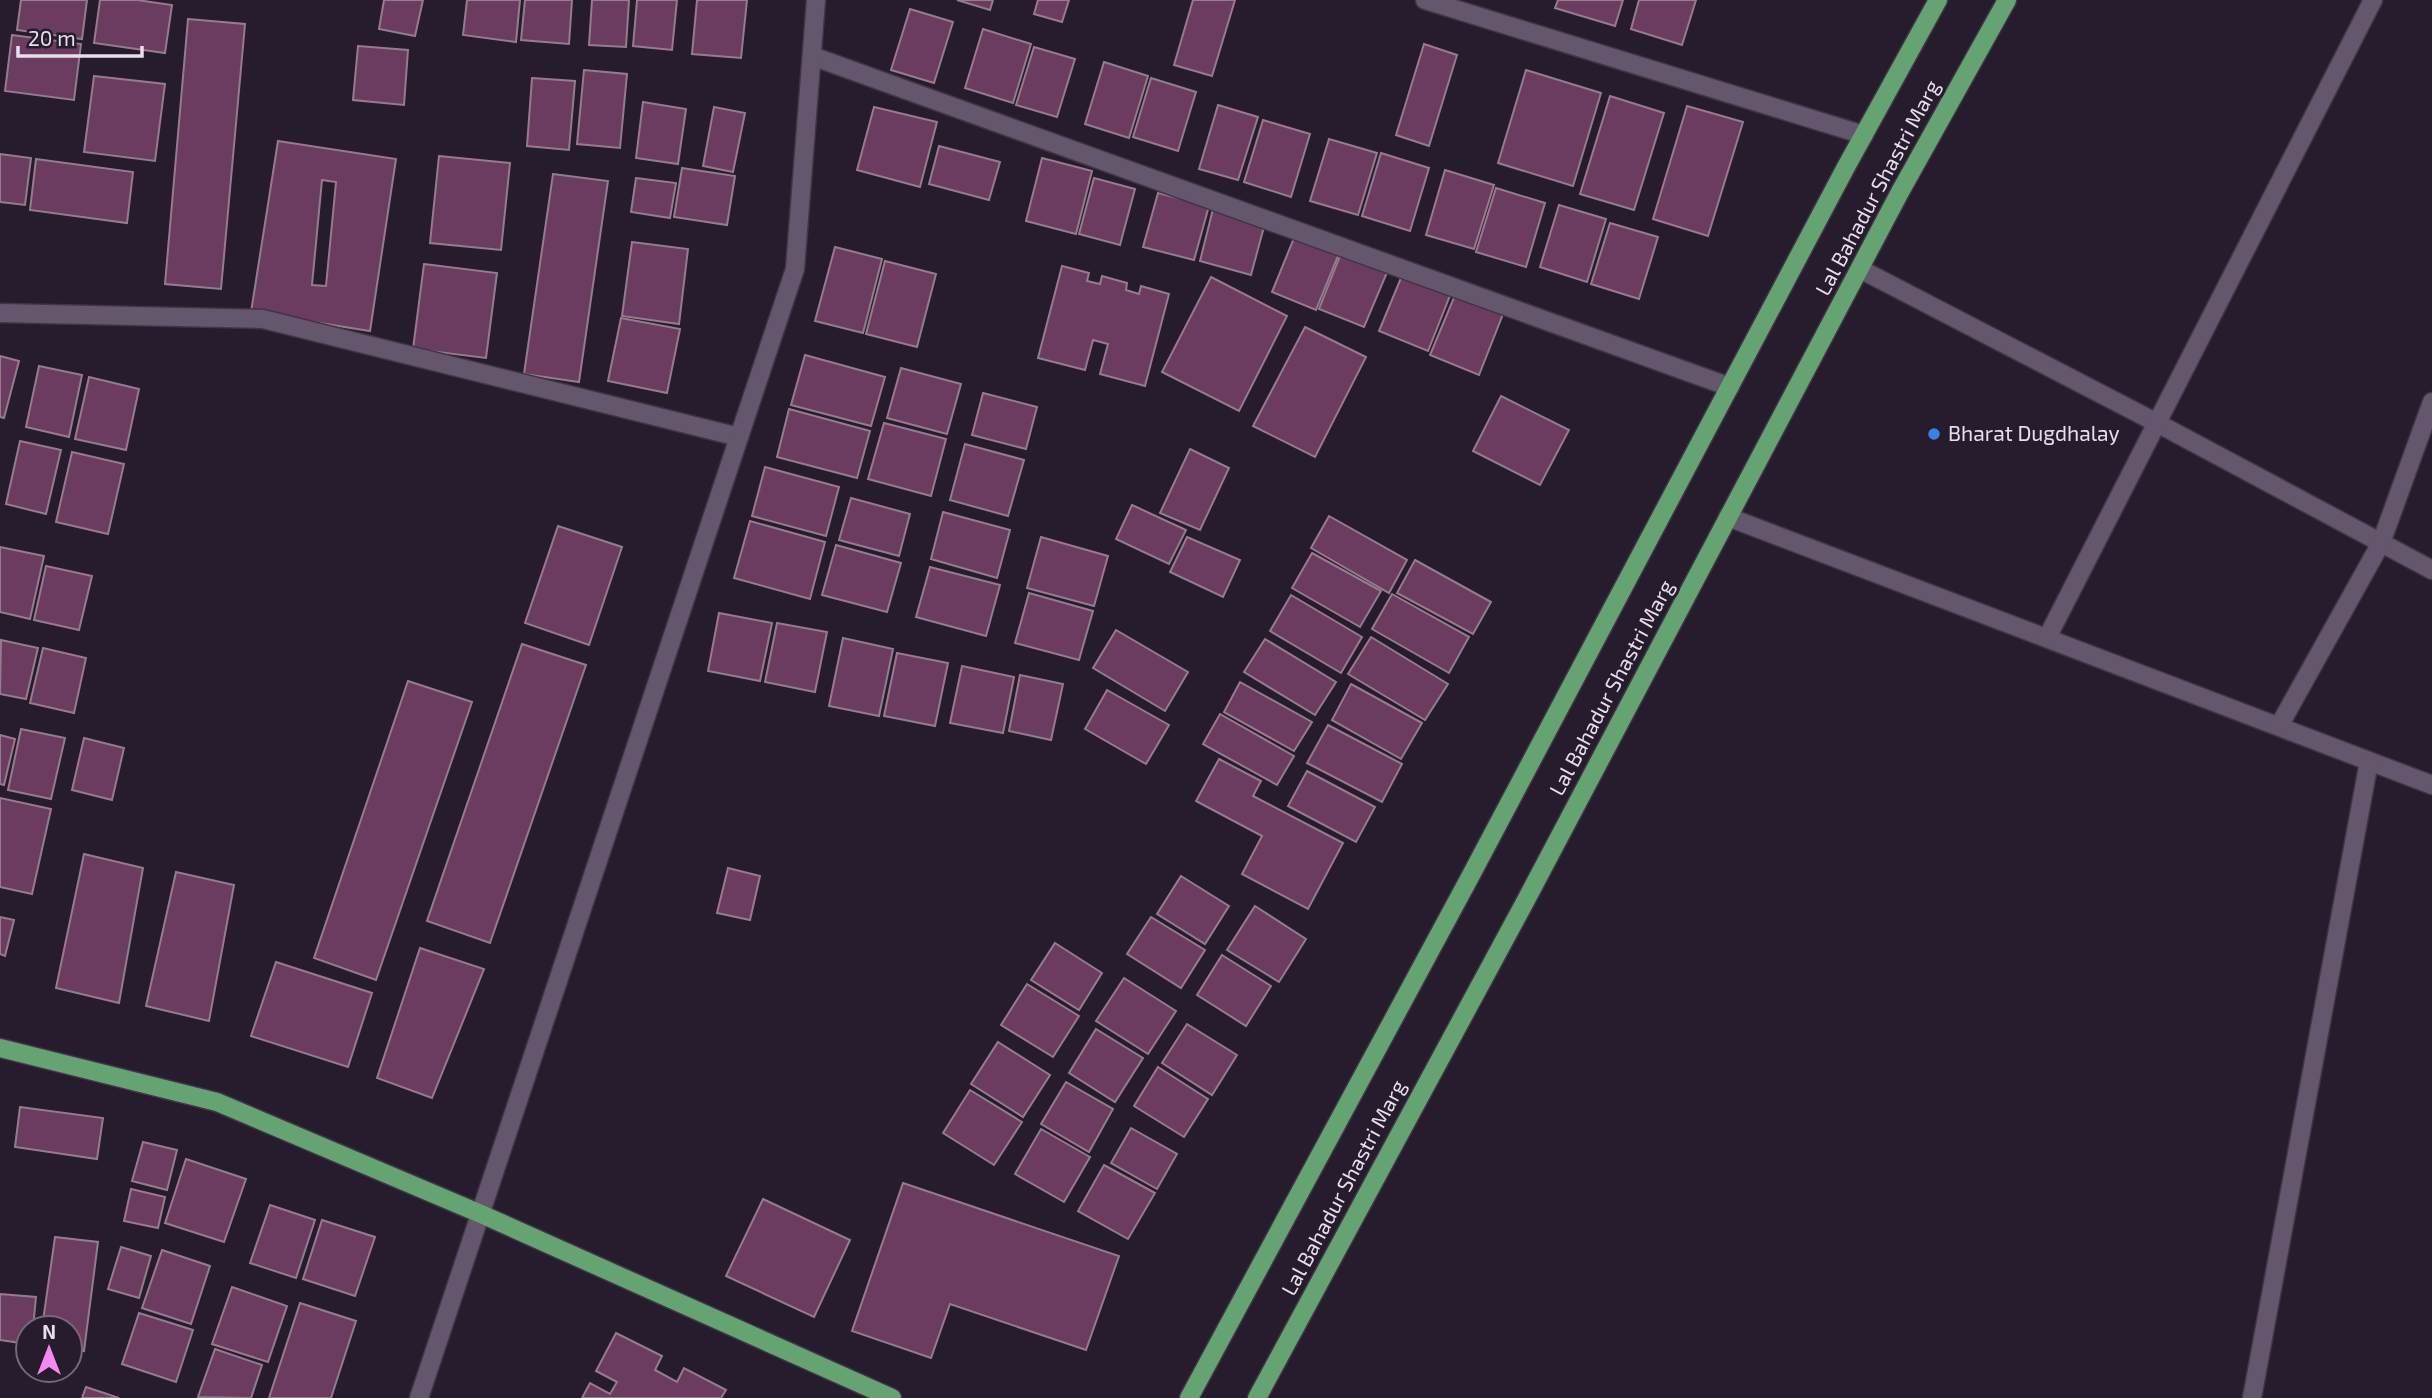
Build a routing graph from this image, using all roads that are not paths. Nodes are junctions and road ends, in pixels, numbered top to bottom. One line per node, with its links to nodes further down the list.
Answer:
1 (816, 0): 6 (street)
2 (1425, 0): 7 (street)
3 (1938, 0): 7 (main road, Lal Bahadur Shastri Marg)
4 (2007, 0): 8 (main road, Lal Bahadur Shastri Marg)
5 (2372, 0): 12 (street)
6 (812, 56): 10 (street); 13 (street)
7 (1864, 135): 10 (main road, Lal Bahadur Shastri Marg)
8 (1860, 269): 12 (street); 14 (main road, Lal Bahadur Shastri Marg)
9 (0, 313): 13 (street)
10 (1730, 387): 25 (main road, Lal Bahadur Shastri Marg)
11 (2432, 402): 15 (street)
12 (2157, 423): 15 (street); 17 (street)
13 (739, 438): 22 (street)
14 (1728, 517): 17 (street); 26 (main road, Lal Bahadur Shastri Marg)
15 (2381, 543): 16 (street); 18 (street)
16 (2432, 570)
17 (2047, 638): 18 (street)
18 (2279, 726): 19 (street)
19 (2369, 761): 20 (street); 27 (street)
20 (2432, 785)
21 (0, 1048): 22 (main road)
22 (481, 1214): 23 (street); 24 (main road)
23 (419, 1398)
24 (892, 1398)
25 (1189, 1398)
26 (1257, 1398)
27 (2252, 1398)

